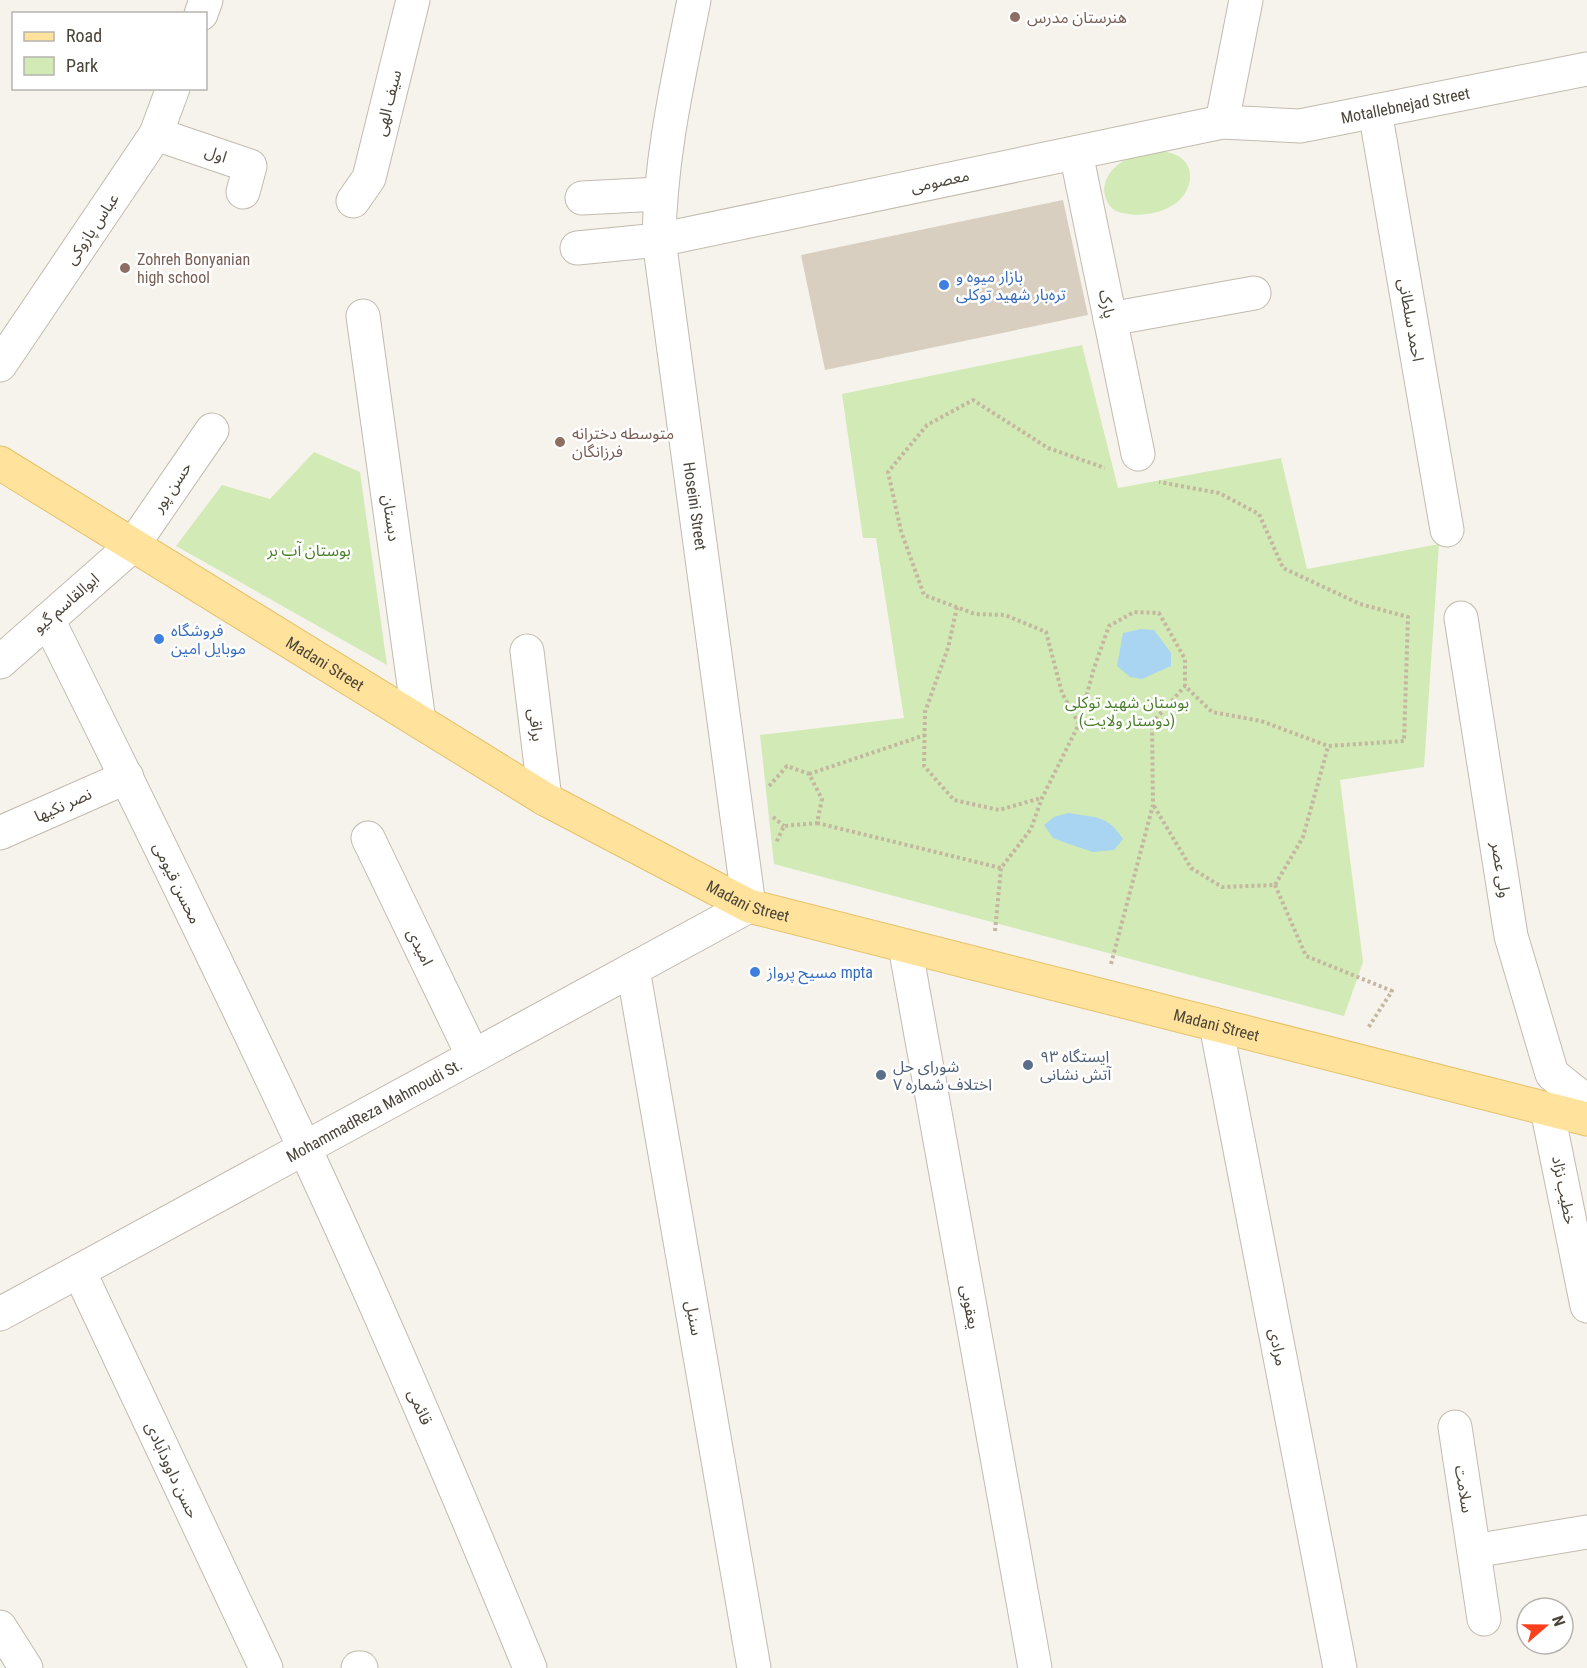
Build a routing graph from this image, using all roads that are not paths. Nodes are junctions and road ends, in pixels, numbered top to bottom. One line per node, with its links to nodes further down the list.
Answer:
1 (413, 0): 13 (street, سیف الهی)
2 (694, 0): 11 (street, Hoseini Street)
3 (1246, 0): 7 (street)
4 (1587, 69): 6 (street, Motallebnejad Street)
5 (172, 90): 8 (street, عباس پازوکی)
6 (1375, 111): 7 (street, Motallebnejad Street); 23 (street, احمد سلطانی)
7 (1222, 122): 9 (street, معصومی)
8 (156, 134): 10 (street, اول); 19 (street, عباس پازوکی)
9 (1076, 153): 14 (street, معصومی); 18 (street, پارک)
10 (243, 192)
11 (660, 194): 12 (street); 14 (street, Hoseini Street)
12 (582, 198)
13 (353, 201)
14 (659, 240): 15 (street, معصومی); 34 (street, Hoseini Street)
15 (577, 248)
16 (1254, 293): 18 (street)
17 (363, 316): 29 (street, دبستان)
18 (1110, 319): 21 (street, پارک)
19 (0, 365)
20 (212, 430): 24 (street, حسن پور)
21 (1138, 454)
22 (0, 464): 24 (main road, Madani Street)
23 (1447, 530)
24 (133, 545): 26 (street, ابوالقاسم گیو); 29 (main road, Madani Street)
25 (1461, 618): 39 (street, ولی عصر)
26 (48, 620): 28 (street, ابوالقاسم گیو); 30 (street, محسن قیومی)
27 (527, 651): 31 (street, براقی)
28 (0, 662)
29 (419, 721): 31 (main road, Madani Street)
30 (127, 777): 32 (street, نصر نکیها); 42 (street, محسن قیومی)
31 (545, 799): 34 (main road, Madani Street)
32 (0, 833)
33 (368, 838): 38 (street, امیدی)
34 (749, 906): 35 (main road, Madani Street); 36 (street, MohammadReza Mahmoudi St.)
35 (905, 946): 37 (main road, Madani Street); 55 (street, یعقوبی)
36 (633, 969): 38 (street, MohammadReza Mahmoudi St.); 54 (street, سنبل)
37 (1216, 1025): 40 (main road, Madani Street); 56 (street, مرادی)
38 (472, 1056): 42 (street, MohammadReza Mahmoudi St.)
39 (1587, 1102)
40 (1548, 1109): 41 (main road, Madani Street); 44 (street, خطیب نژاد)
41 (1587, 1119)
42 (304, 1148): 43 (street, MohammadReza Mahmoudi St.); 53 (street, قائمی)
43 (79, 1271): 45 (street, MohammadReza Mahmoudi St.); 52 (street, حسن داوودآبادی)
44 (1587, 1306)
45 (0, 1314)
46 (1455, 1427): 48 (street, سلامت)
47 (1587, 1532): 48 (street)
48 (1474, 1551): 49 (street, سلامت)
49 (1484, 1620)
50 (0, 1627): 51 (street)
51 (26, 1668)
52 (266, 1668)
53 (530, 1668)
54 (754, 1668)
55 (1035, 1668)
56 (1341, 1668)

